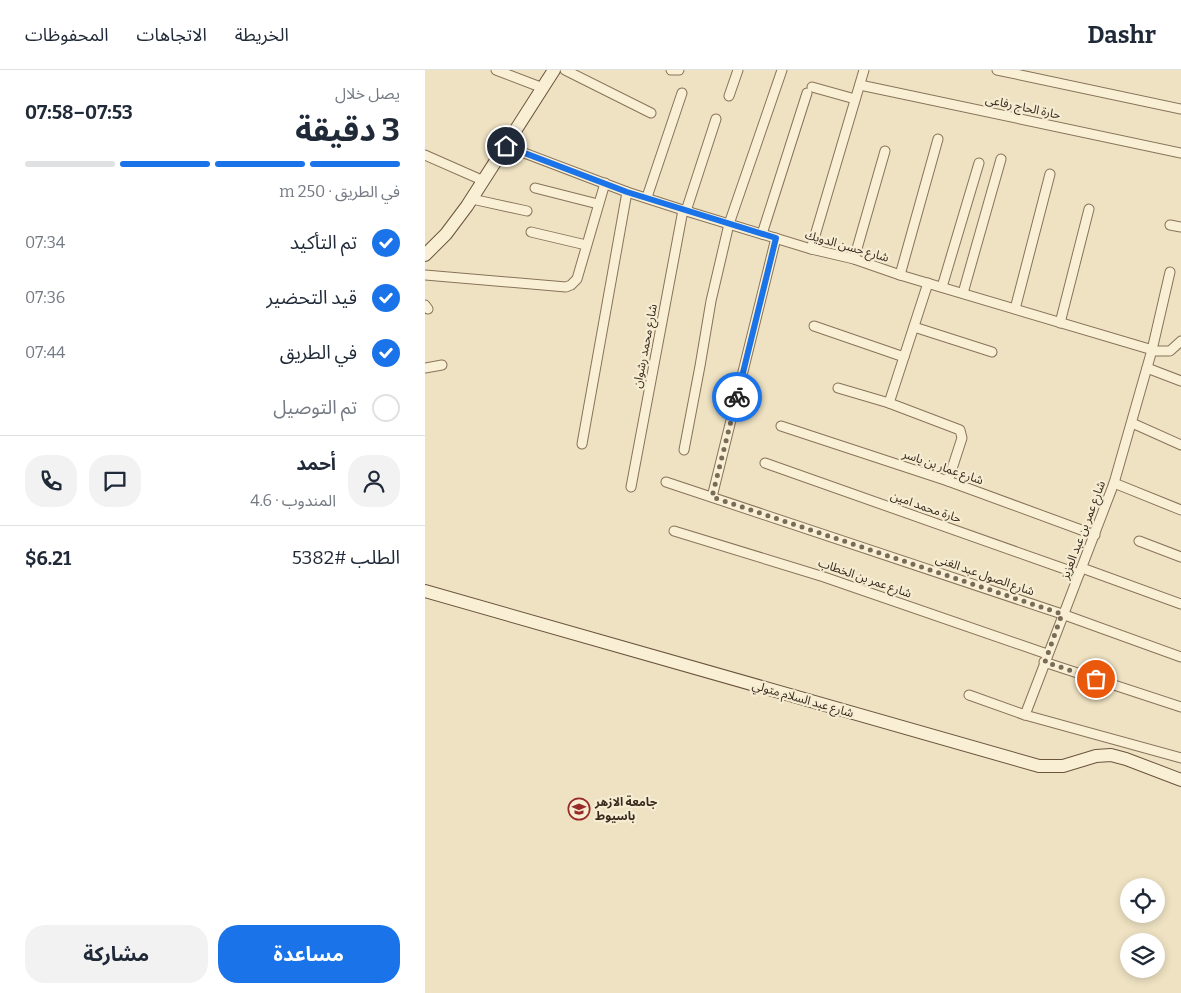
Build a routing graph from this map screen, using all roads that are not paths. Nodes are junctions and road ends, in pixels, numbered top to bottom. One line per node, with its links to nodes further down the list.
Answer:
1 (496, 70): 9 (street)
2 (555, 70): 9 (street)
3 (565, 70): 14 (street)
4 (738, 70): 11 (street)
5 (782, 70): 34 (street)
6 (864, 70): 8 (street)
7 (997, 70): 13 (street)
8 (860, 85): 12 (street); 19 (street, حارة الحاج رفاعى)
9 (543, 88): 17 (street)
10 (682, 93): 28 (street)
11 (729, 96)
12 (855, 99): 38 (street); 41 (street)
13 (1181, 109)
14 (651, 113)
15 (716, 118): 32 (street, شارع محمد رشوان)
16 (938, 139): 46 (street)
17 (506, 146): 24 (street); 25 (street, شارع حسن الدويك)
18 (885, 151): 43 (street)
19 (1181, 153)
20 (425, 156): 24 (street)
21 (1001, 159): 49 (street)
22 (979, 163): 48 (street)
23 (1050, 174): 50 (street)
24 (484, 181): 29 (street)
25 (605, 183): 27 (street, شارع حسن الدويك); 30 (street)
26 (535, 188): 30 (street)
27 (627, 192): 28 (street, شارع حسن الدويك); 66 (street)
28 (647, 197): 32 (street, شارع حسن الدويك)
29 (472, 199): 33 (street); 42 (street)
30 (598, 204): 40 (street)
31 (1089, 209): 51 (street)
32 (685, 210): 34 (street, شارع حسن الدويك); 73 (street, شارع محمد رشوان)
33 (527, 211)
34 (729, 224): 38 (street, شارع حسن الدويك); 68 (street)
35 (1170, 225): 36 (street)
36 (1181, 227)
37 (531, 232): 40 (street)
38 (762, 234): 39 (street, شارع حسن الدويك)
39 (776, 238): 41 (street, شارع حسن الدويك); 74 (street)
40 (586, 245): 45 (street)
41 (811, 249): 43 (street, شارع حسن الدويك)
42 (425, 255)
43 (854, 259): 46 (street, شارع حسن الدويك)
44 (1170, 272): 55 (street, شارع عمر بن عبد العزيز)
45 (425, 275)
46 (900, 275): 47 (street, شارع حسن الدويك)
47 (928, 283): 48 (street, شارع حسن الدويك); 53 (street)
48 (942, 288): 49 (street, شارع حسن الدويك)
49 (963, 292): 50 (street, شارع حسن الدويك)
50 (1015, 309): 51 (street, شارع حسن الدويك)
51 (1061, 323): 55 (street, شارع حسن الدويك)
52 (814, 326): 57 (street)
53 (914, 326): 56 (street); 57 (street)
54 (1181, 341): 55 (street, شارع حسن الدويك)
55 (1152, 350): 60 (street, شارع عمر بن عبد العزيز)
56 (992, 352)
57 (904, 357): 63 (street)
58 (442, 365): 59 (street)
59 (425, 368)
60 (1147, 368): 61 (street); 64 (street, شارع عمر بن عبد العزيز)
61 (1181, 381)
62 (839, 388): 63 (street)
63 (889, 403): 70 (street)
64 (1132, 423): 67 (street); 72 (street, شارع عمر بن عبد العزيز)
65 (781, 426): 70 (street, شارع عمار بن ياسر)
66 (582, 444)
67 (1181, 445)
68 (683, 450)
69 (765, 464): 80 (street, حارة محمد امين)
70 (948, 481): 77 (street, شارع عمار بن ياسر)
71 (666, 482): 74 (street, شارع الصول عبد الغنى)
72 (1114, 482): 75 (street); 77 (street, شارع عمر بن عبد العزيز)
73 (631, 487)
74 (712, 497): 83 (street, شارع الصول عبد الغنى)
75 (1181, 510)
76 (674, 531): 85 (street, شارع عمر بن الخطاب)
77 (1095, 535): 80 (street, شارع عمر بن عبد العزيز)
78 (1139, 541): 79 (street)
79 (1181, 557)
80 (1081, 571): 82 (street, حارة محمد امين); 83 (street, شارع عمر بن عبد العزيز)
81 (425, 591): 90 (street, شارع عبد السلام متولي)
82 (1181, 604)
83 (1062, 614): 84 (street, شارع الصول عبد الغنى); 85 (street, شارع عمر بن عبد العزيز)
84 (1181, 657)
85 (1046, 658): 87 (street, شارع عمر بن الخطاب); 88 (street, شارع عمر بن عبد العزيز)
86 (969, 695): 88 (street)
87 (1181, 707)
88 (1025, 715): 89 (street)
89 (1181, 758)
90 (1181, 780)

